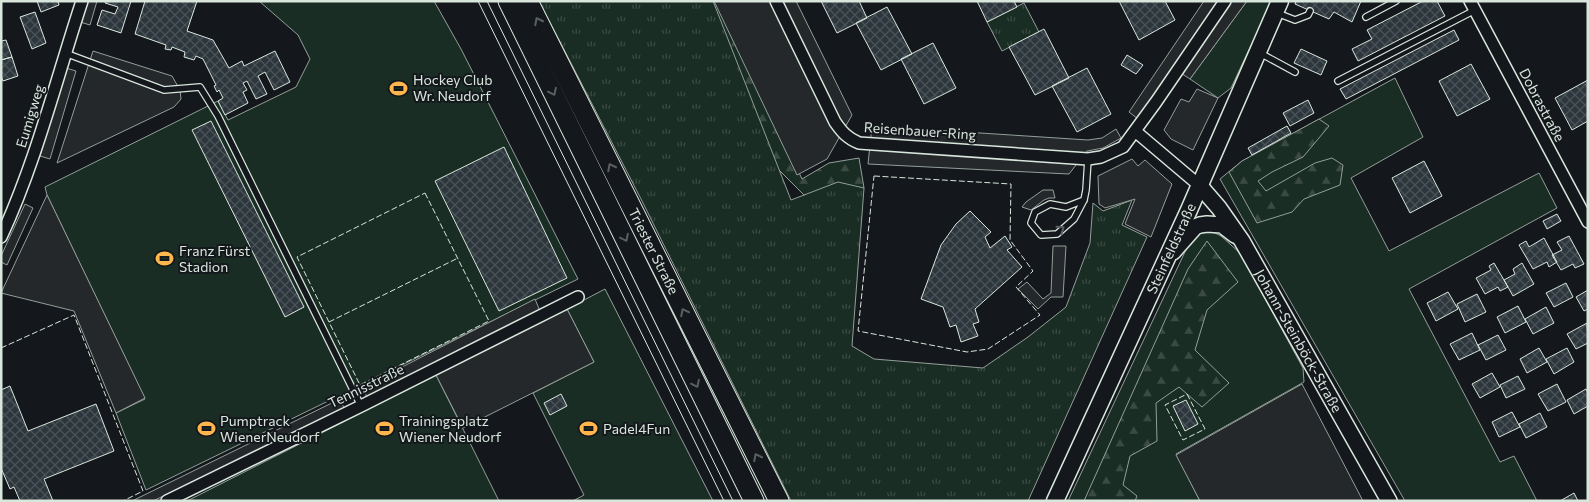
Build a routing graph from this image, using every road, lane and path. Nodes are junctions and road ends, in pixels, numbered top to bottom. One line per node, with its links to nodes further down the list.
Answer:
1 (82, 1): 12 (street, Eumigweg)
2 (508, 1): 27 (main road, Triester Straße, one-way to 27)
3 (528, 1): 28 (main road, Triester Straße, one-way to 3)
4 (776, 1): 16 (street, Reisenbauer-Ring)
5 (1225, 1): 15 (street, Reisenbauer-Ring)
6 (1396, 1): 10 (lane)
7 (1473, 5): 14 (lane); 19 (street, Dobrastraße)
8 (1278, 7): 9 (lane); 11 (main road, Steinfeldstraße)
9 (1310, 11)
10 (1366, 17)
11 (1258, 52): 13 (lane); 17 (main road, Steinfeldstraße)
12 (65, 53): 20 (street, Eumigweg); 24 (lane)
13 (1295, 72)
14 (1338, 81)
15 (1135, 131): 16 (street, Reisenbauer-Ring); 17 (street)
16 (1088, 159): 18 (lane)
17 (1200, 186): 21 (street, Johann-Steinböck-Straße); 22 (main road, Steinfeldstraße)
18 (1084, 200): 18 (lane, one-way to 18)
19 (1588, 222)
20 (1, 237)
21 (1242, 241): 22 (street); 29 (street, Johann-Steinböck-Straße)
22 (1168, 257): 25 (main road, Steinfeldstraße)
23 (578, 297): 24 (street, Tennisstraße)
24 (361, 406): 26 (street, Tennisstraße)
25 (1056, 499)
26 (167, 501)
27 (754, 501)
28 (778, 501)
29 (1390, 501)

